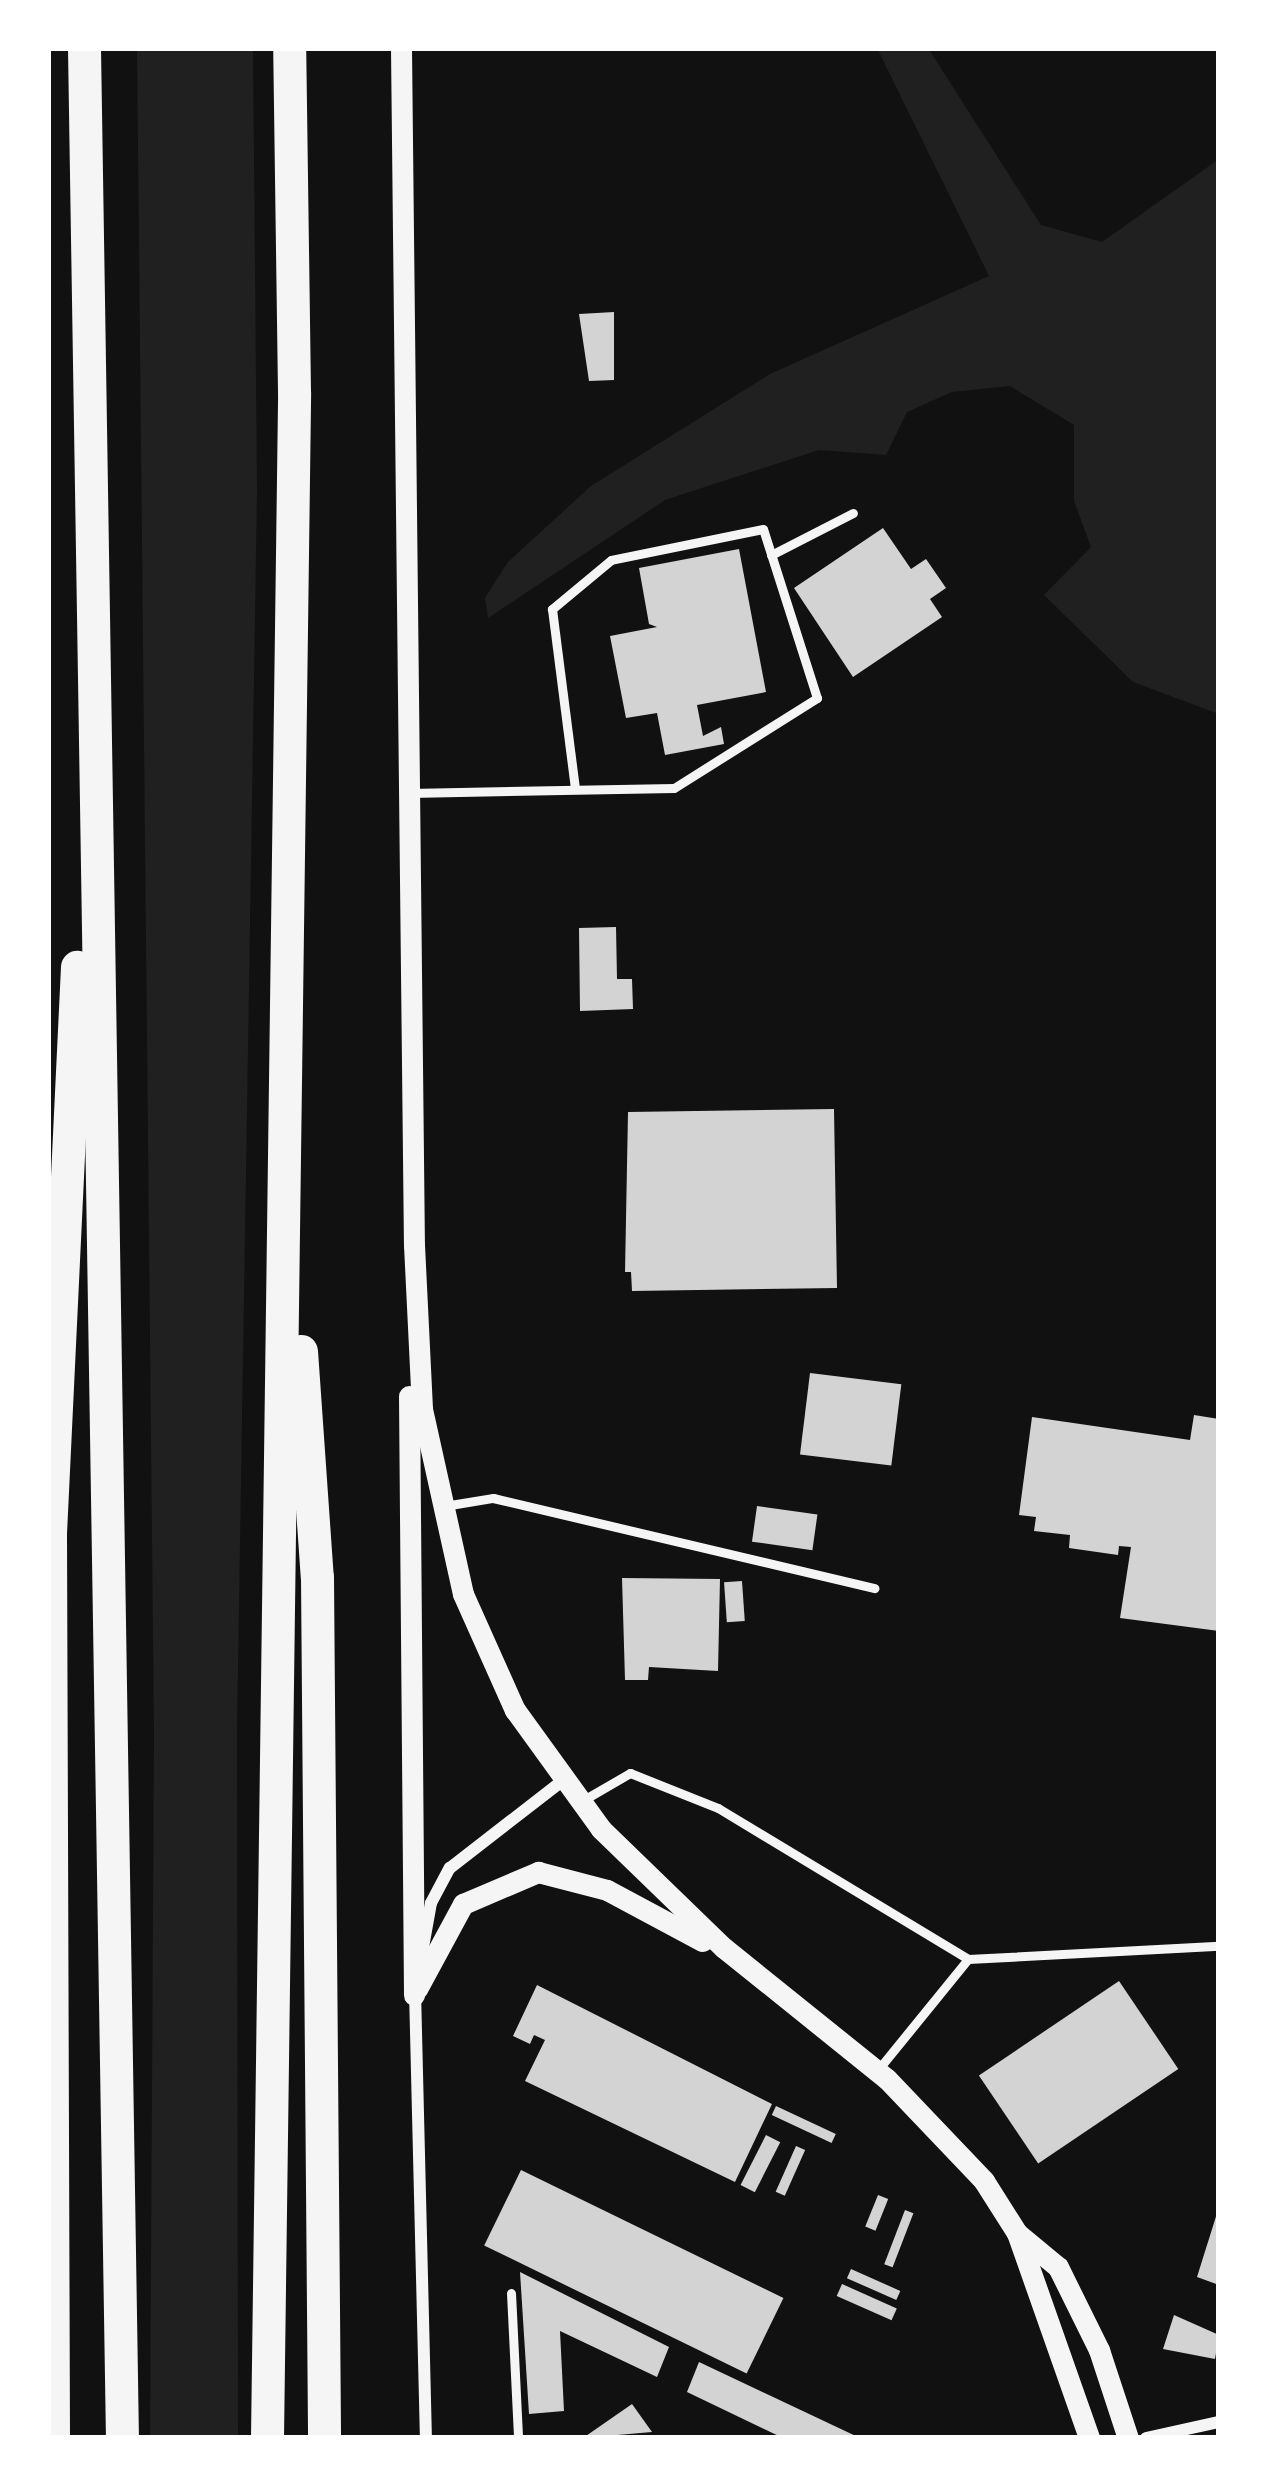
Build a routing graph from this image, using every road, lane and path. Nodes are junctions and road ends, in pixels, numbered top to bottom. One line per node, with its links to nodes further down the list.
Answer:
1 (84, 48): 6 (highway)
2 (289, 48): 9 (highway)
3 (401, 48): 8 (street)
4 (853, 513): 5 (lane)
5 (771, 554): 7 (lane); 7 (lane)
6 (93, 659): 22 (highway); 26 (highway)
7 (575, 789): 8 (lane)
8 (409, 794): 10 (street)
9 (285, 1115): 27 (highway); 28 (highway)
10 (414, 1245): 11 (street); 18 (street)
11 (438, 1507): 12 (lane); 13 (street)
12 (875, 1588)
13 (562, 1781): 14 (street); 18 (street)
14 (580, 1803): 16 (lane); 17 (street)
15 (1219, 1946): 16 (lane)
16 (968, 1959): 19 (lane)
17 (758, 1977): 18 (street); 19 (street)
18 (414, 1995): 29 (street)
19 (877, 2071): 20 (street)
20 (1017, 2233): 31 (street); 32 (street)
21 (511, 2293): 30 (lane)
22 (51, 2302): 23 (highway); 25 (highway)
23 (48, 2344)
24 (1219, 2422): 33 (street)
25 (53, 2438)
26 (122, 2438)
27 (267, 2438)
28 (325, 2438)
29 (427, 2438)
30 (518, 2438)
31 (1089, 2438)
32 (1128, 2438)
33 (1146, 2438)

